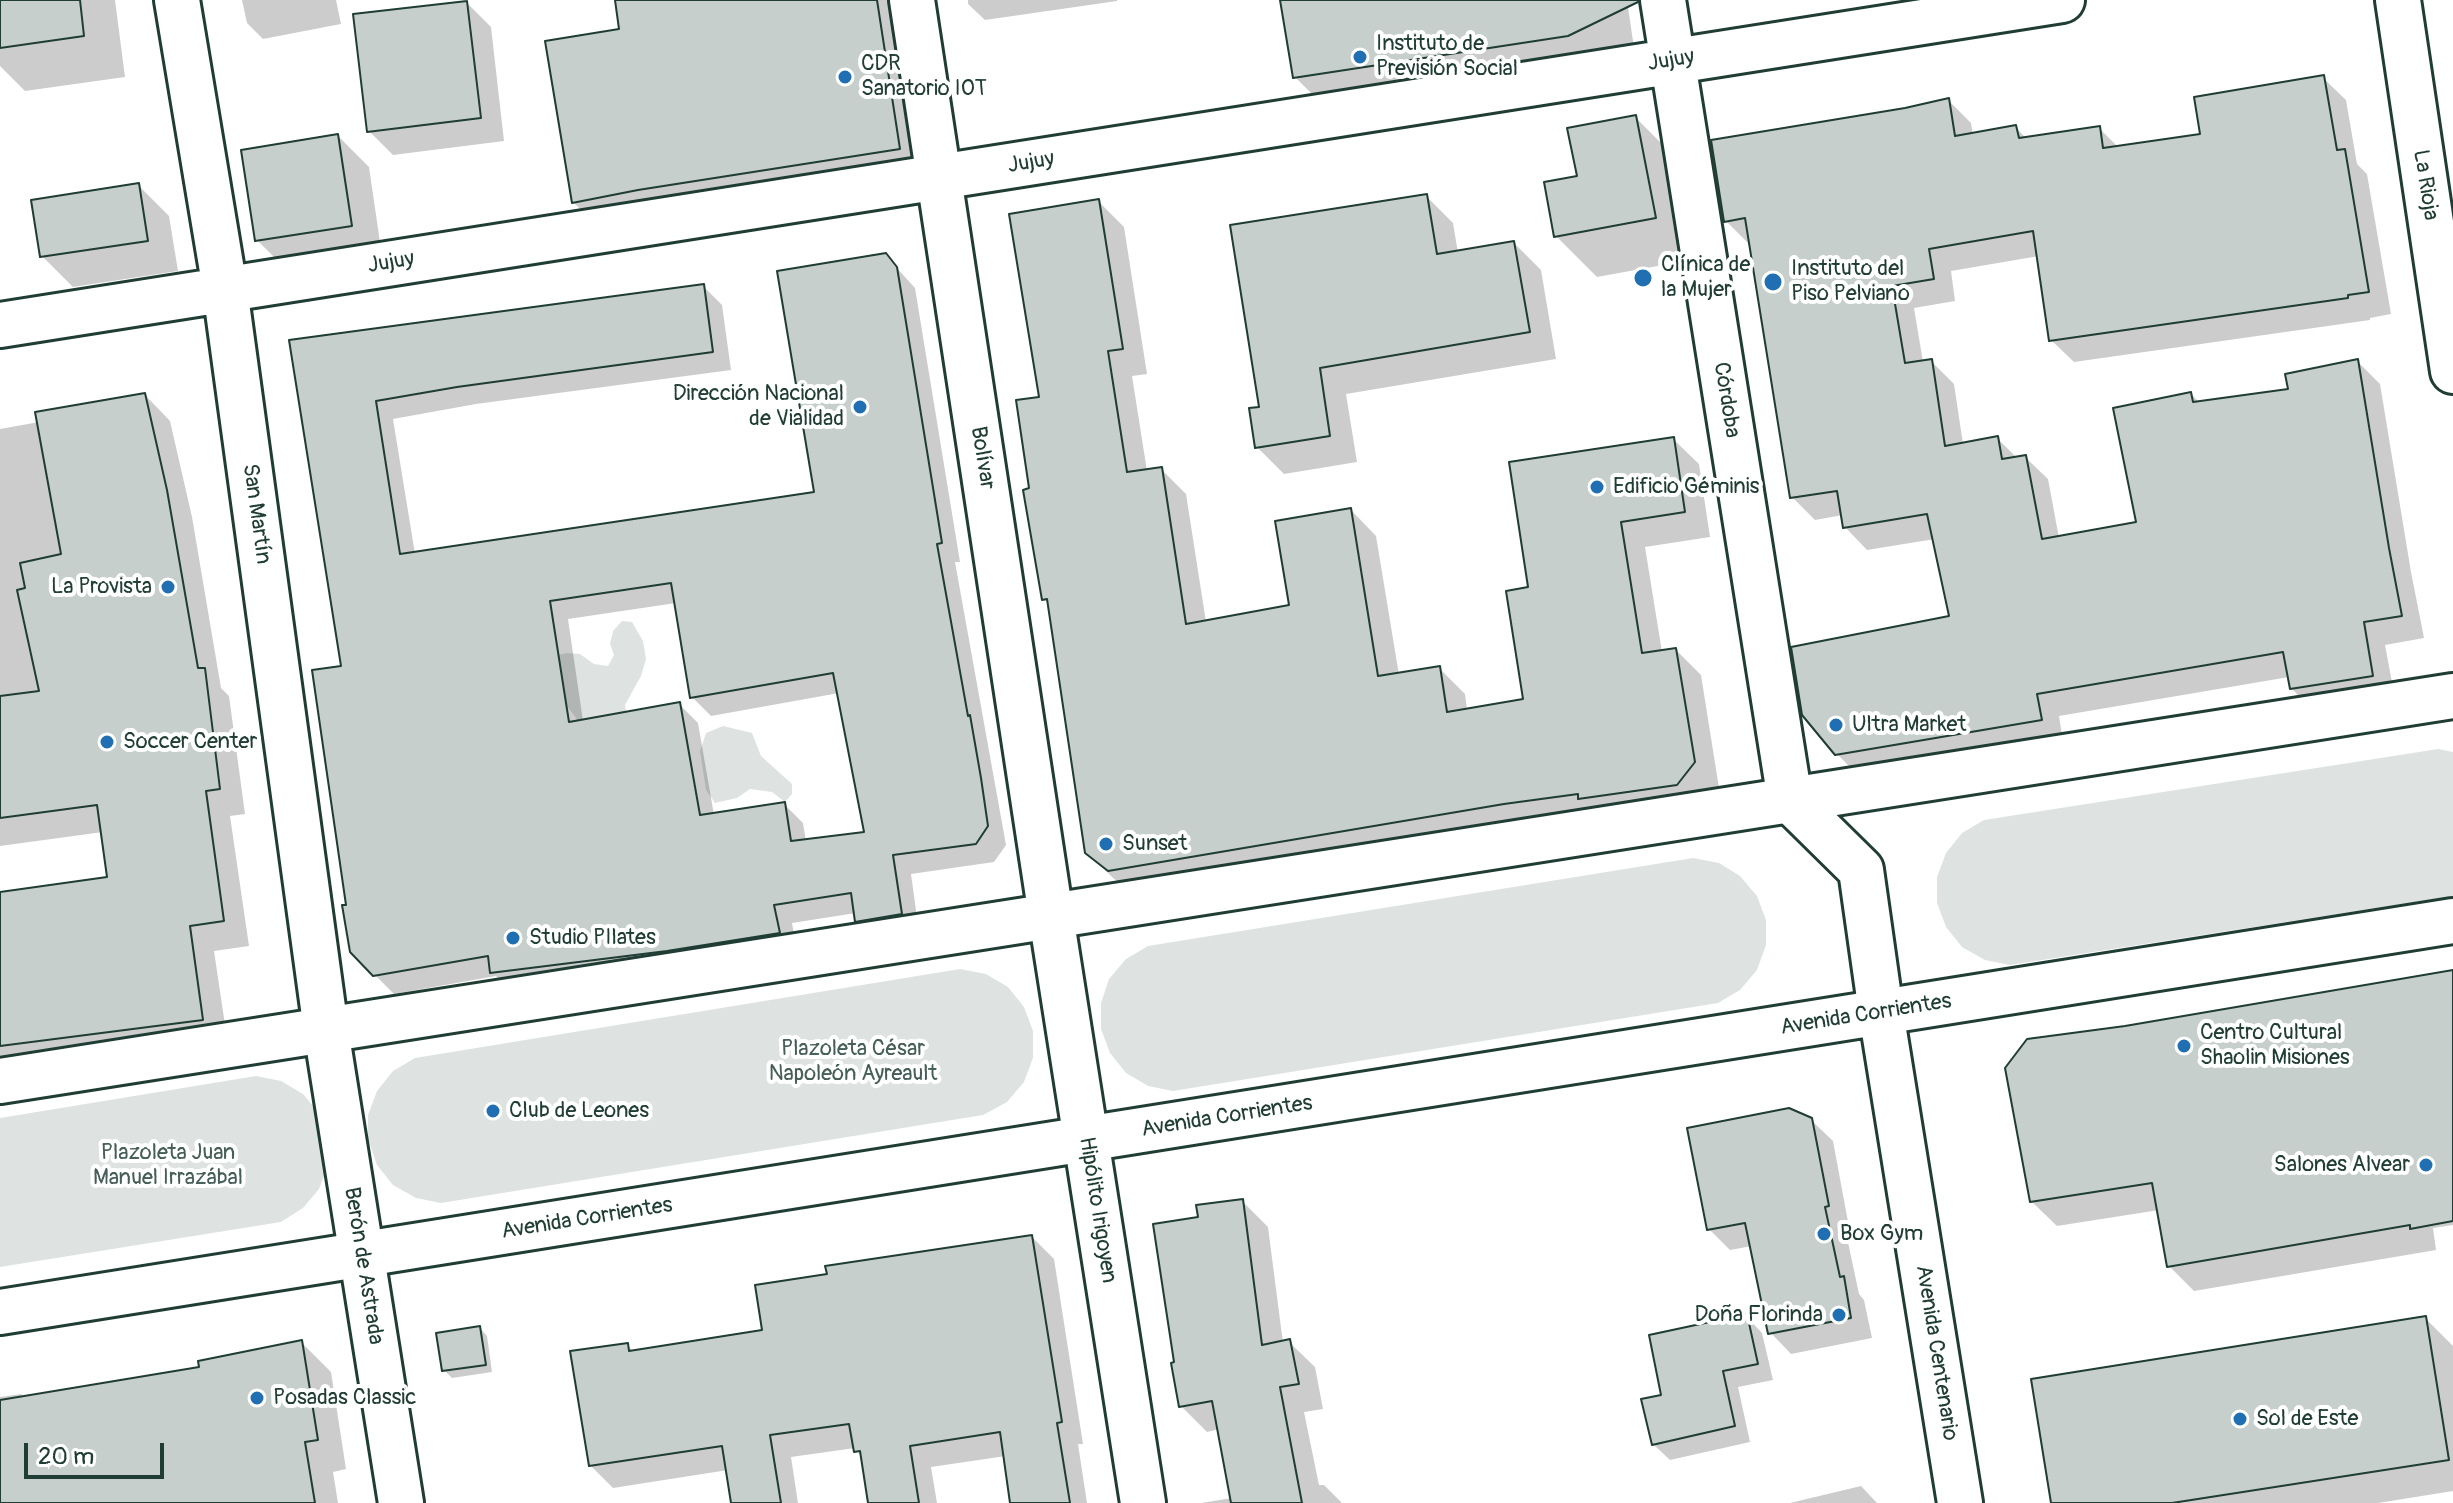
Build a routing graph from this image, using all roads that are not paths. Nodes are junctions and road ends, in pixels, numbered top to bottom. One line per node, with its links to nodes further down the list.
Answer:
1 (177, 0): 8 (street, San Martín)
2 (912, 0): 7 (street, Bolívar)
3 (1663, 0): 6 (street, Córdoba)
4 (2062, 0): 6 (street, Jujuy)
5 (2398, 0): 10 (street, La Rioja)
6 (1672, 61): 7 (street, Jujuy); 12 (street, Córdoba)
7 (940, 177): 8 (street, Jujuy); 13 (street, Bolívar)
8 (225, 289): 9 (street, Jujuy); 16 (street, San Martín)
9 (0, 325)
10 (2453, 371)
11 (2453, 696): 12 (street)
12 (1790, 800): 13 (street); 15 (street, Avenida Centenario)
13 (1051, 916): 16 (street); 18 (street, Hipólito Irigoyen)
14 (2453, 921): 15 (street, Avenida Corrientes)
15 (1881, 1012): 18 (street, Avenida Corrientes); 23 (street, Avenida Centenario)
16 (326, 1030): 17 (street); 19 (street, Berón de Astrada)
17 (0, 1081)
18 (1086, 1140): 19 (street, Avenida Corrientes); 22 (street, Hipólito Irigoyen)
19 (361, 1255): 20 (street, Avenida Corrientes); 21 (street, Berón de Astrada)
20 (0, 1312)
21 (401, 1503)
22 (1143, 1503)
23 (1960, 1503)

